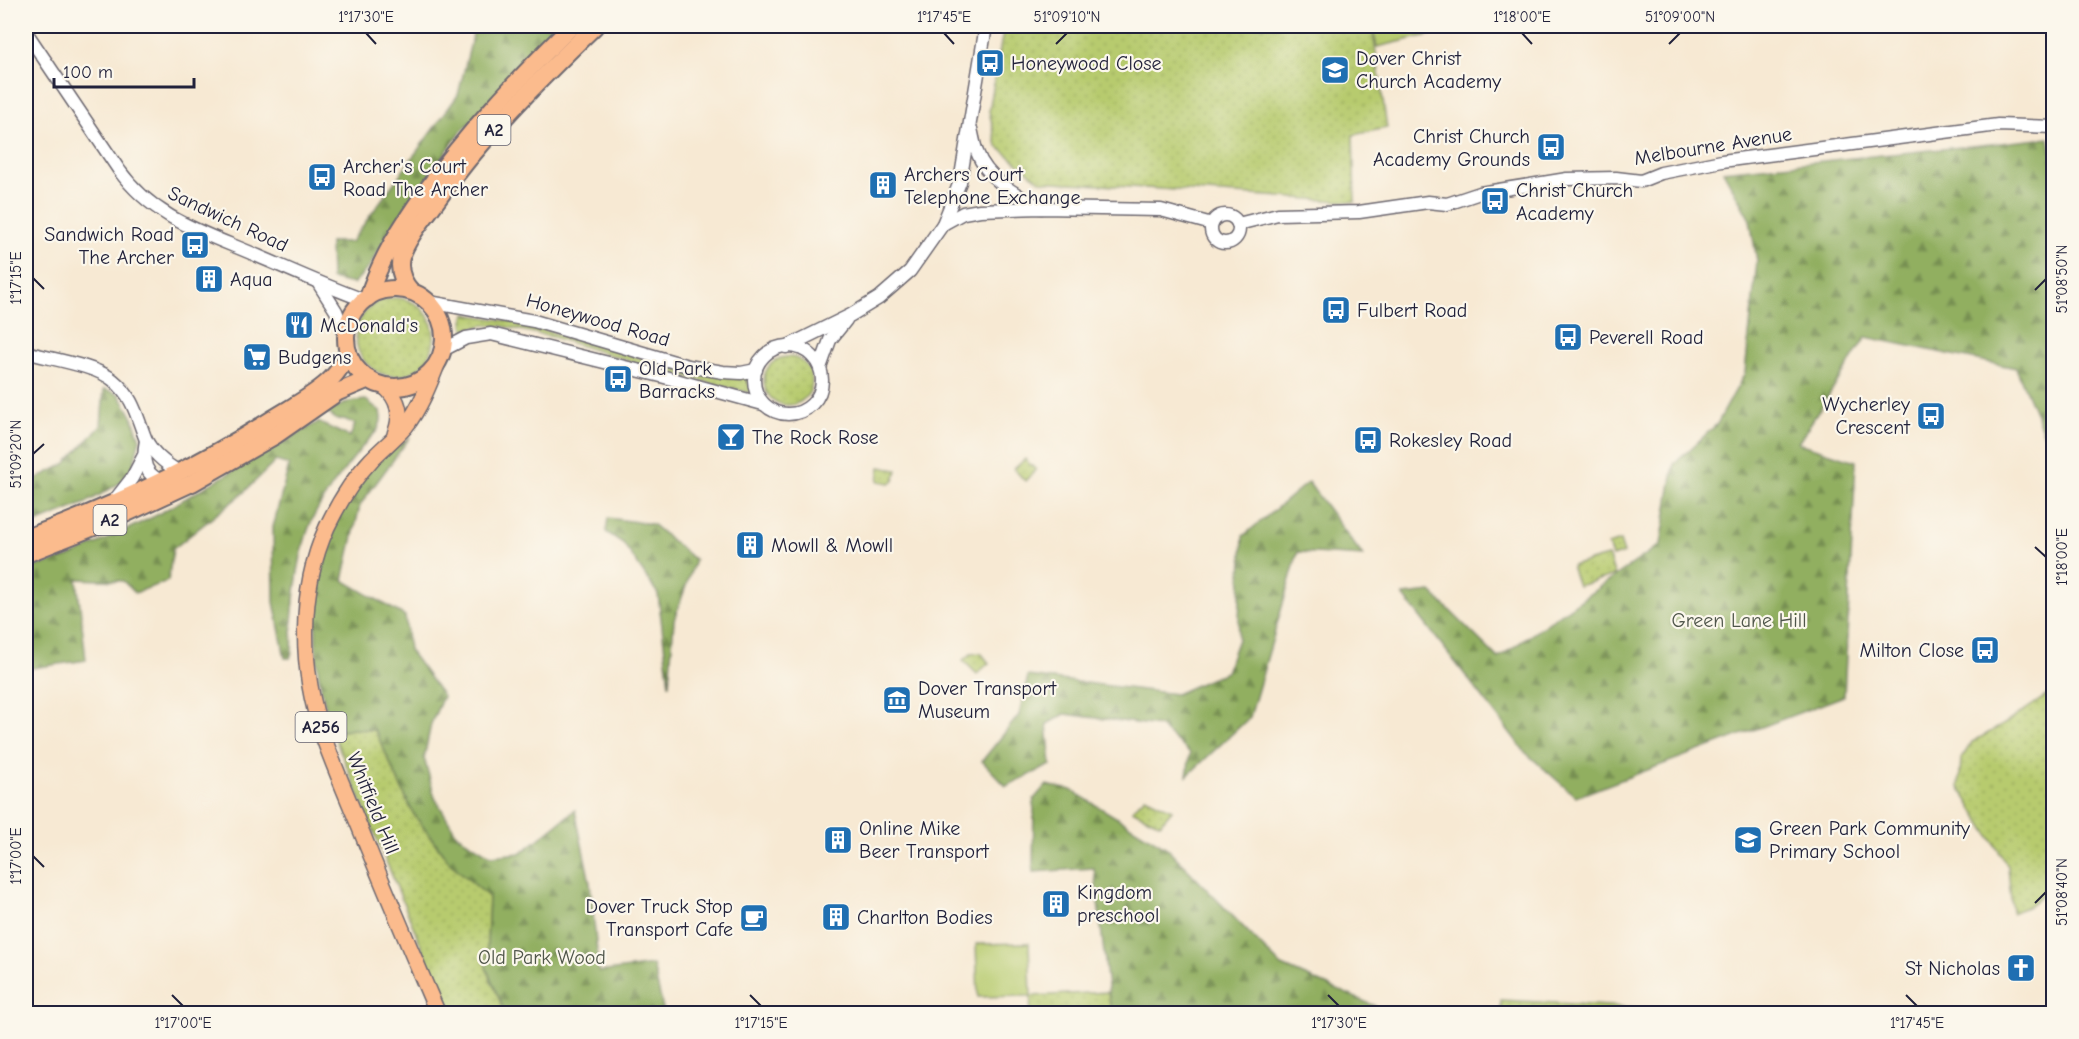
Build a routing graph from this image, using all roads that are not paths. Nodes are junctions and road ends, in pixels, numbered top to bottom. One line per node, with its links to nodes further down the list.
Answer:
1 (572, 26): 11 (highway, A2)
2 (595, 26): 11 (highway, A2)
3 (986, 26): 5 (street)
4 (26, 32): 12 (street, Sandwich Road)
5 (970, 124): 7 (street, Melbourne Avenue); 8 (street)
6 (2054, 127): 10 (street, Melbourne Avenue)
7 (1041, 208): 8 (street, Melbourne Avenue); 9 (street, Melbourne Avenue)
8 (943, 224): 16 (street)
9 (1212, 224): 10 (street, Melbourne Avenue); 10 (street, Melbourne Avenue)
10 (1238, 224)
11 (397, 248): 13 (highway); 14 (highway, A2)
12 (319, 284): 14 (street, Sandwich Road); 17 (street)
13 (411, 291): 14 (highway); 15 (highway)
14 (366, 299): 17 (highway)
15 (429, 302): 20 (highway); 22 (street, Honeywood Road)
16 (851, 315): 18 (street); 21 (street)
17 (347, 345): 23 (highway); 29 (highway, A2)
18 (786, 347): 21 (street); 22 (street)
19 (26, 352): 26 (street)
20 (441, 356): 24 (highway); 25 (street, Honeywood Road); 27 (main road, Whitfield Hill / A256)
21 (820, 368): 25 (street)
22 (756, 370): 25 (street)
23 (369, 379): 24 (highway); 29 (highway, A2)
24 (384, 386): 27 (main road, Whitfield Hill / A256)
25 (764, 404)
26 (146, 440): 28 (street); 29 (street)
27 (388, 443): 34 (main road, Whitfield Hill / A256)
28 (143, 457): 30 (street); 31 (street)
29 (186, 477): 30 (highway, A2); 33 (highway, A2)
30 (160, 481): 31 (highway, A2)
31 (111, 504): 32 (highway, A2)
32 (26, 538)
33 (26, 554)
34 (438, 1014)

